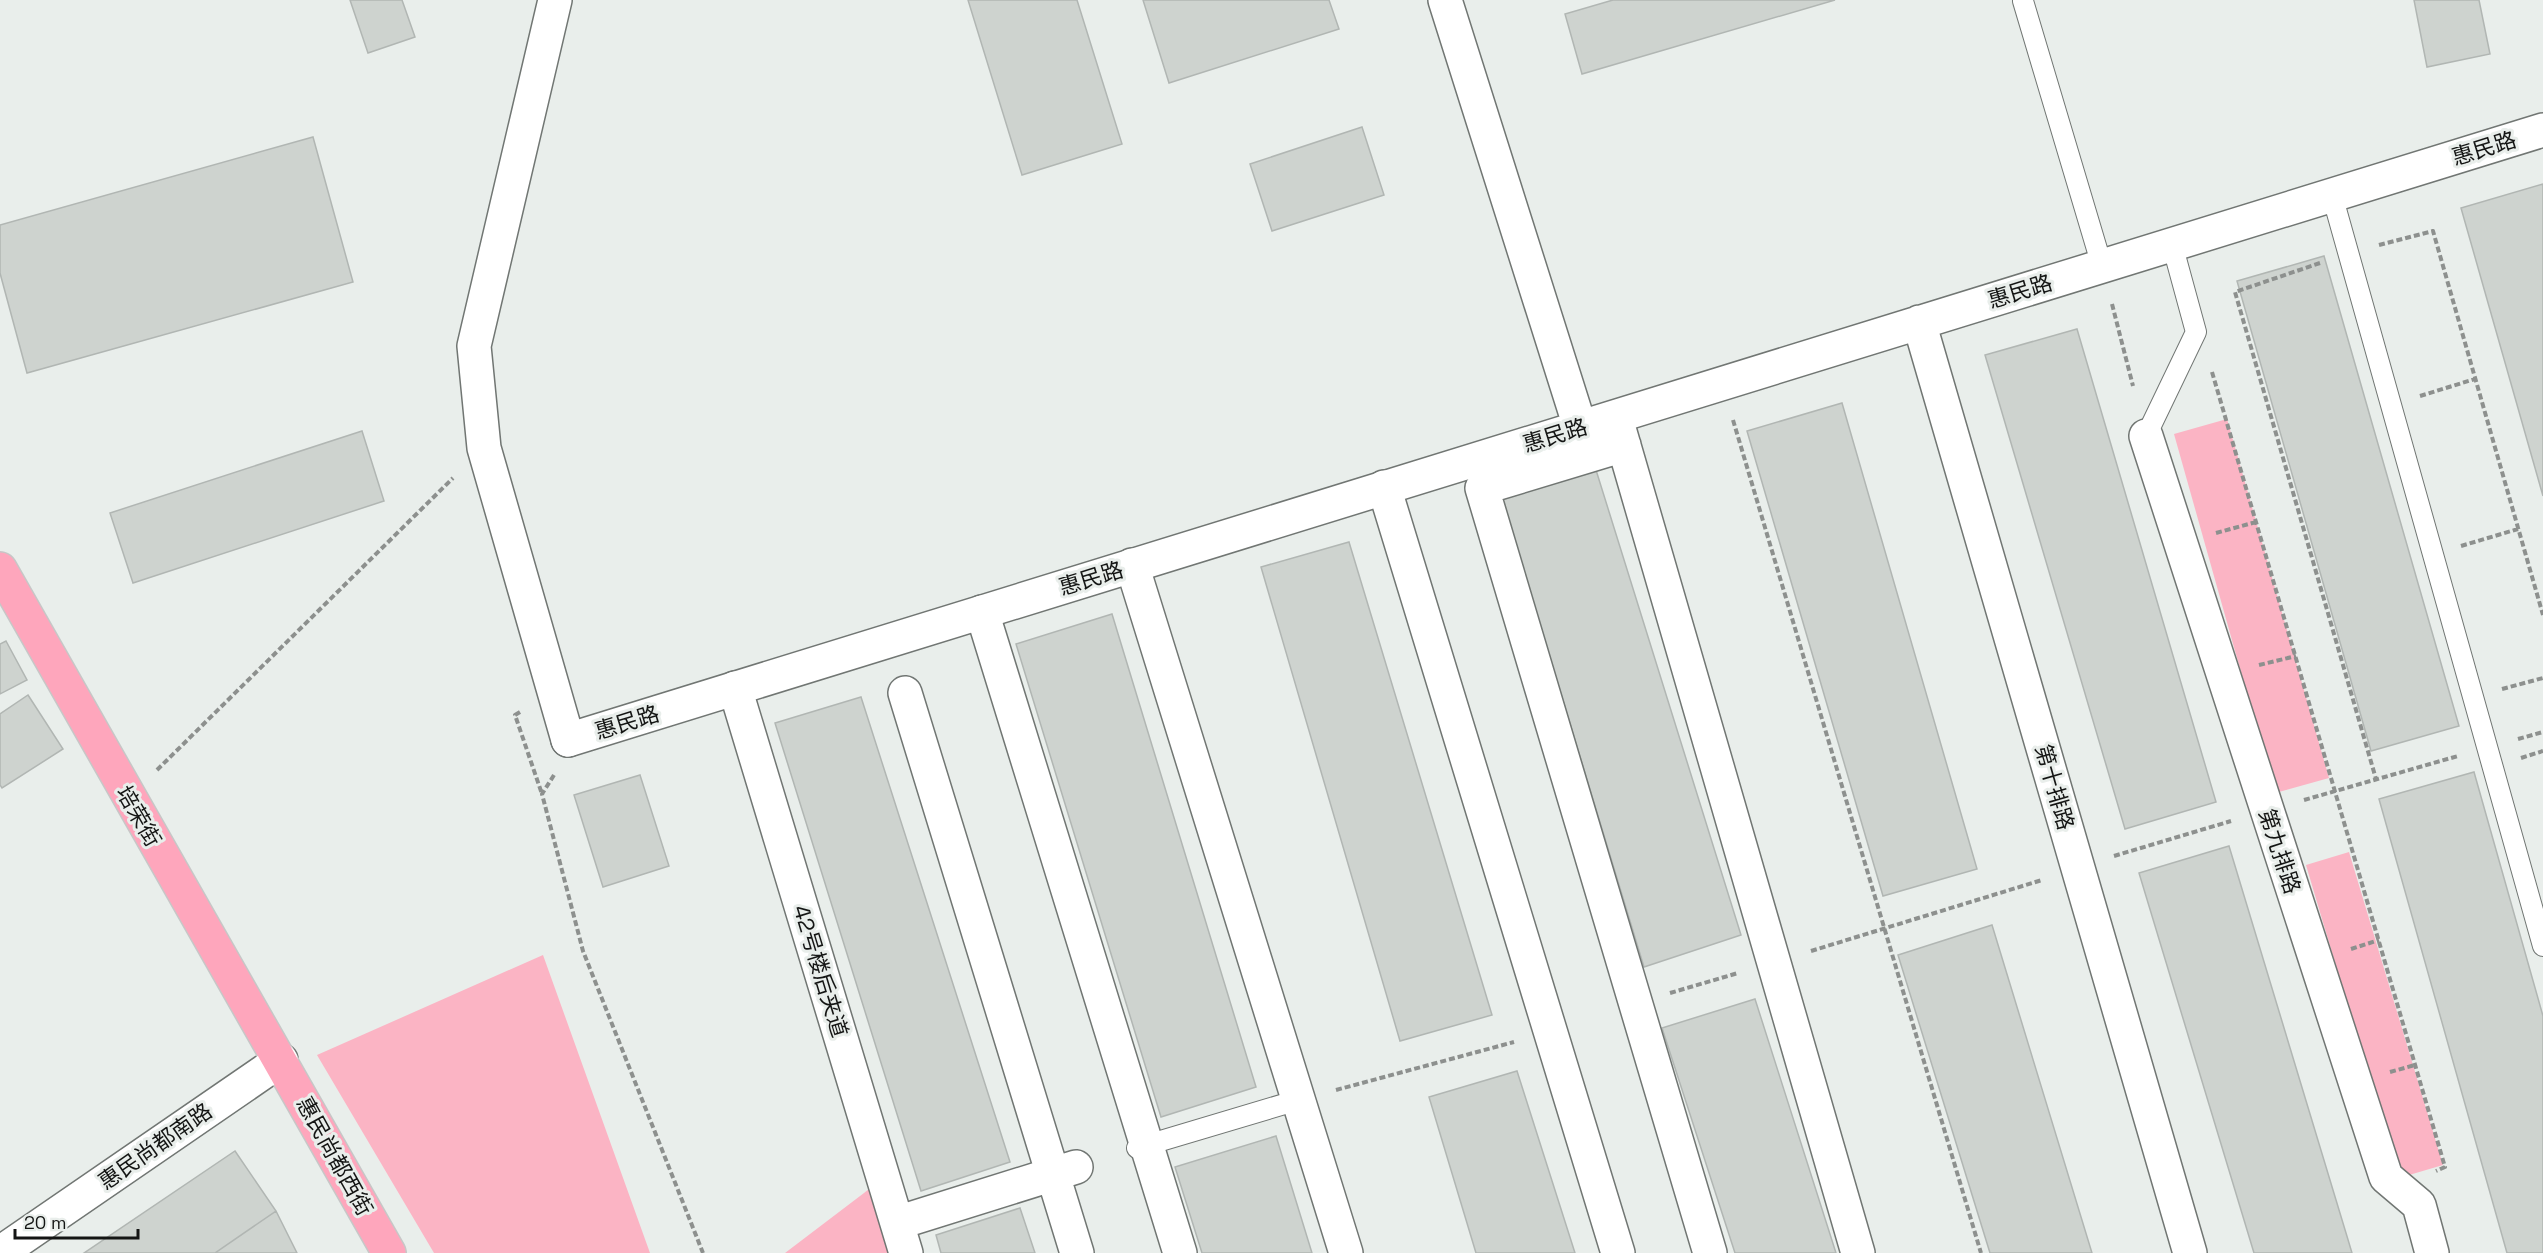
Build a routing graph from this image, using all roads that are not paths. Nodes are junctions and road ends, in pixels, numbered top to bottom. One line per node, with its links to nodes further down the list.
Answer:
1 (555, 0): 16 (street, 惠民路)
2 (1445, 0): 9 (street)
3 (2023, 1): 7 (lane)
4 (2543, 130): 5 (street, 惠民路)
5 (2332, 195): 6 (street, 惠民路); 18 (lane)
6 (2172, 244): 7 (street, 惠民路); 11 (lane)
7 (2102, 266): 8 (street, 惠民路)
8 (1919, 322): 10 (street, 惠民路); 32 (street, 第十排路)
9 (1580, 427): 10 (street, 惠民路); 12 (street, 惠民路)
10 (1620, 430): 30 (street); 31 (street)
11 (2146, 436): 33 (street, 第九排路)
12 (1384, 487): 13 (street, 惠民路); 29 (street)
13 (1132, 565): 15 (street, 惠民路); 20 (street)
14 (0, 569): 19 (highway, 培荣街)
15 (982, 612): 16 (street, 惠民路); 21 (street)
16 (735, 688): 23 (street, 42号楼后夹道)
17 (905, 693): 22 (street)
18 (2543, 946)
19 (281, 1060): 24 (street, 惠民尚都南路); 25 (highway, 惠民尚都西街)
20 (1298, 1100): 21 (lane); 28 (street)
21 (1140, 1147): 27 (street)
22 (1064, 1170): 23 (street); 26 (street)
23 (902, 1238)
24 (0, 1253)
25 (389, 1253)
26 (1077, 1253)
27 (1180, 1253)
28 (1346, 1253)
29 (1618, 1253)
30 (1710, 1253)
31 (1858, 1253)
32 (2190, 1253)
33 (2432, 1253)

